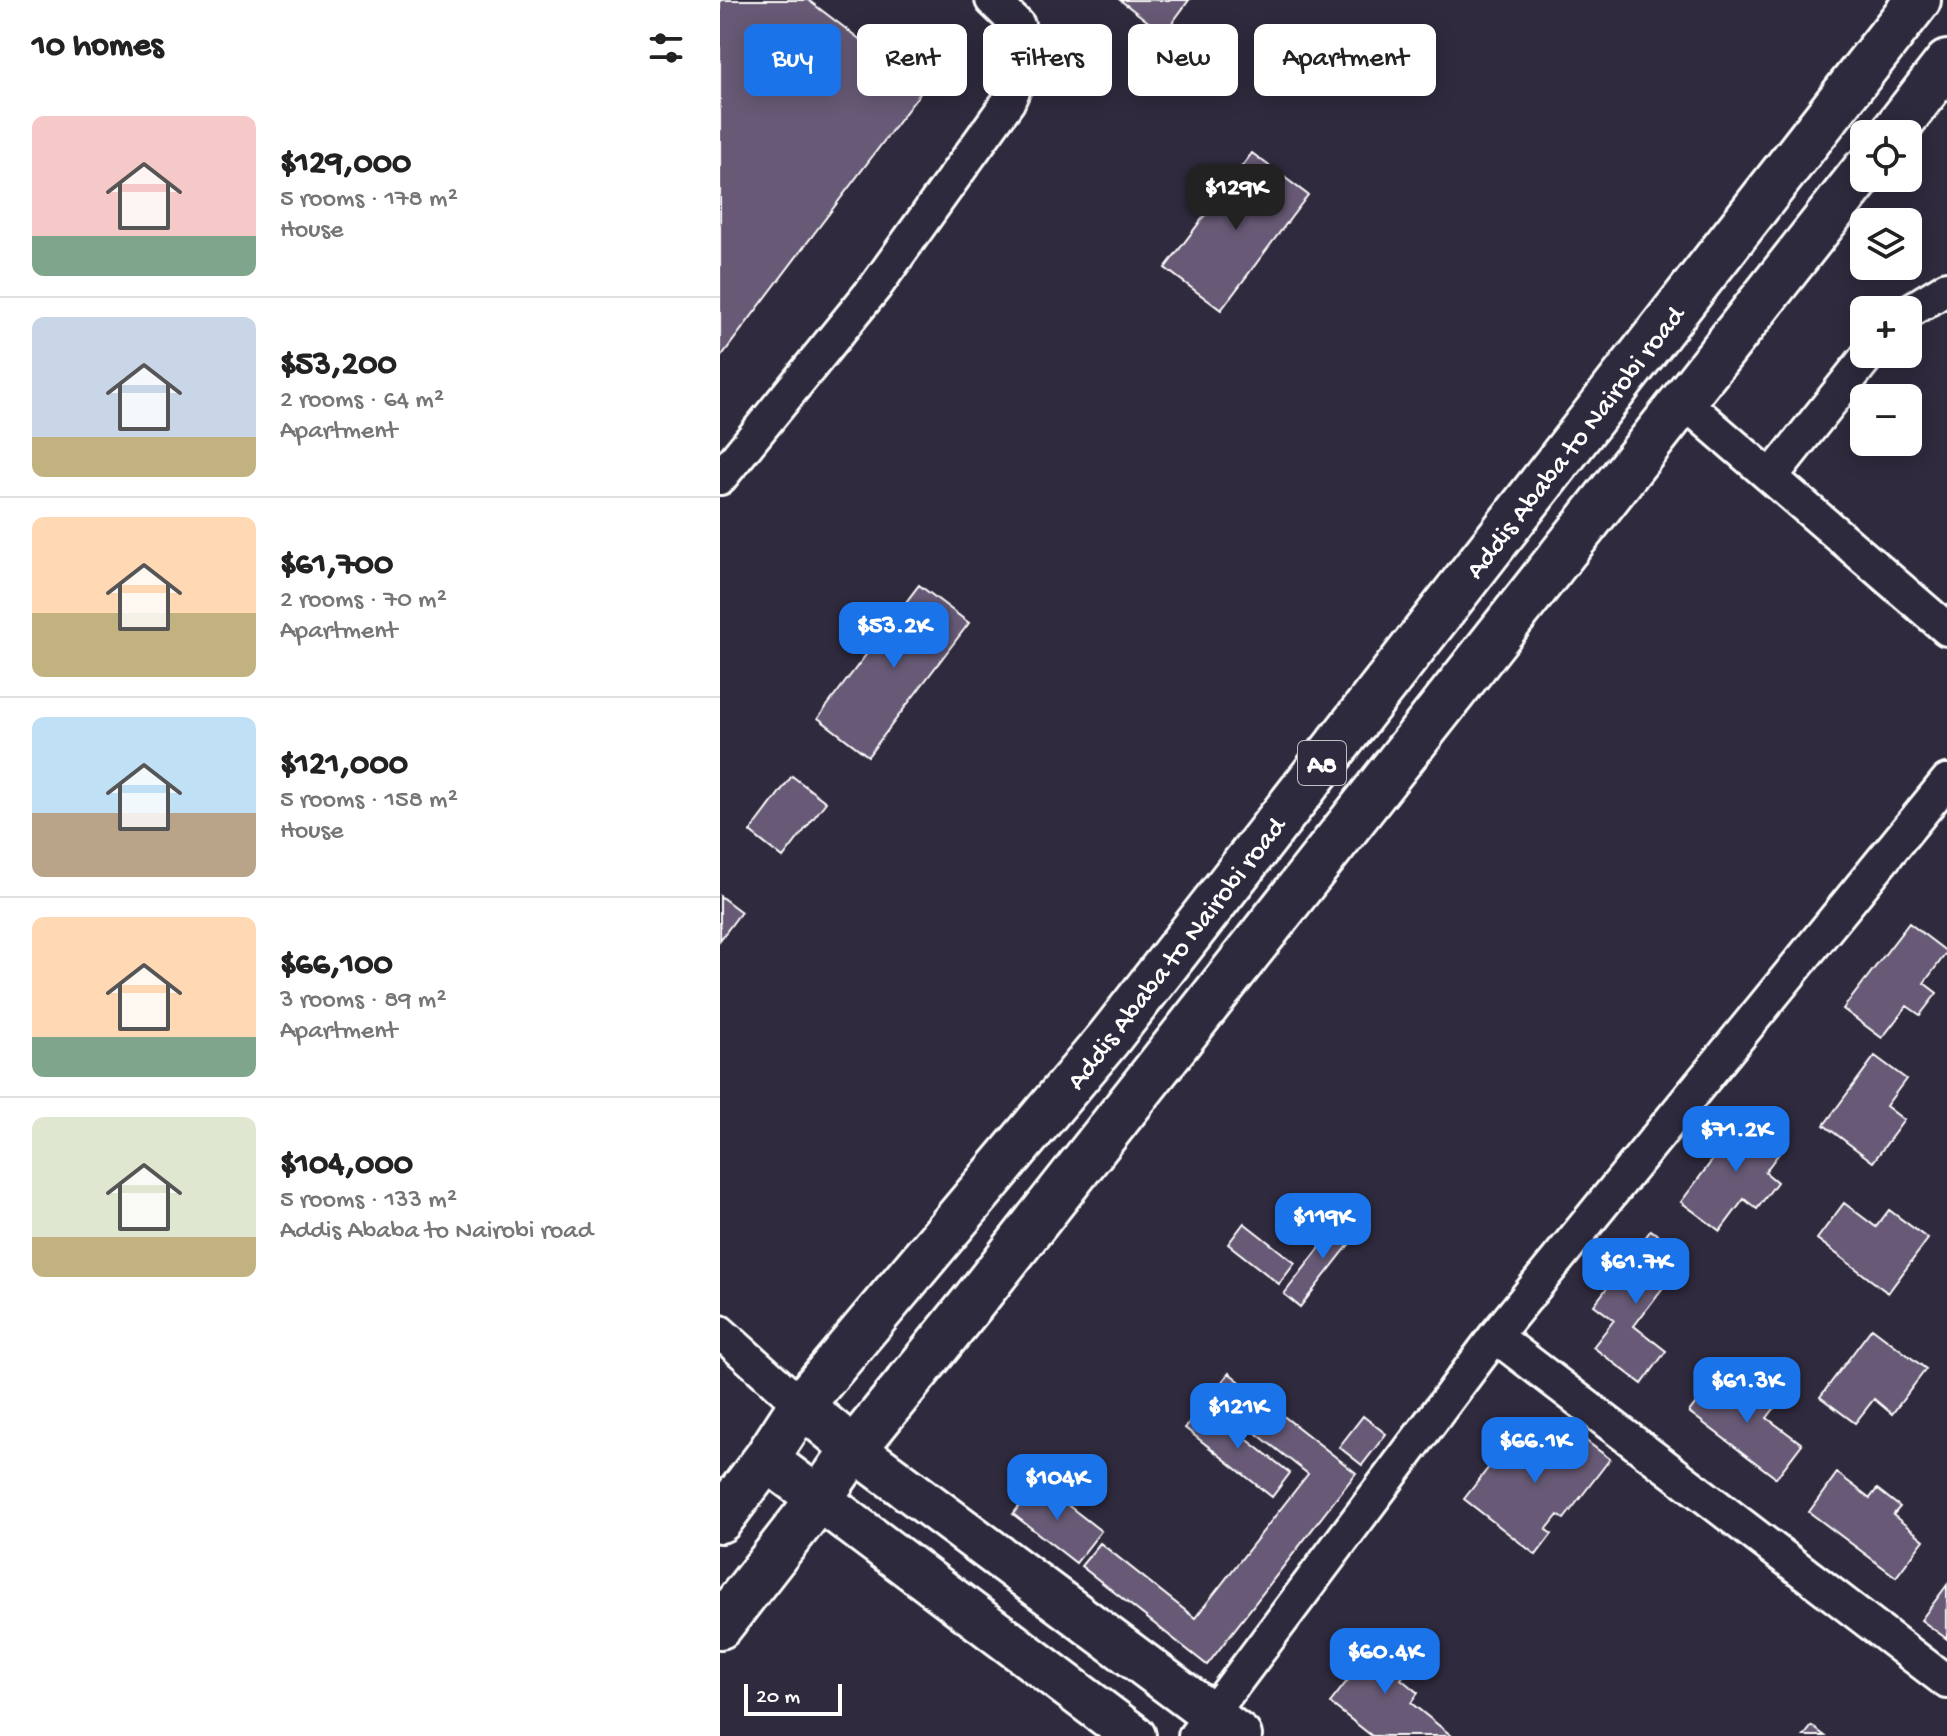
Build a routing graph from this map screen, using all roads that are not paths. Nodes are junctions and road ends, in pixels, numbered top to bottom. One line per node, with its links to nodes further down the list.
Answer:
1 (992, 0): 11 (street)
2 (1918, 0): 16 (highway, Addis Ababa to Nairobi road / A8)
3 (1947, 63): 4 (highway)
4 (1903, 120)
5 (1850, 189): 9 (highway, Addis Ababa to Nairobi road / A8)
6 (1947, 288): 7 (street)
7 (1922, 303)
8 (1858, 368): 10 (street)
9 (1684, 402): 10 (street); 17 (highway, Addis Ababa to Nairobi road / A8)
10 (1771, 477): 12 (street)
11 (720, 478)
12 (1947, 629)
13 (1947, 781): 15 (street)
14 (720, 1332): 16 (street)
15 (1495, 1336): 22 (street); 23 (street)
16 (801, 1405): 17 (main road); 18 (highway, Addis Ababa to Nairobi road / A8)
17 (854, 1449): 19 (highway, Addis Ababa to Nairobi road / A8); 23 (main road)
18 (766, 1459): 19 (main road); 20 (highway, Addis Ababa to Nairobi road / A8)
19 (819, 1499): 21 (highway, Addis Ababa to Nairobi road / A8); 24 (main road)
20 (720, 1520)
21 (720, 1626)
22 (1947, 1682)
23 (1216, 1729)
24 (1134, 1736)

